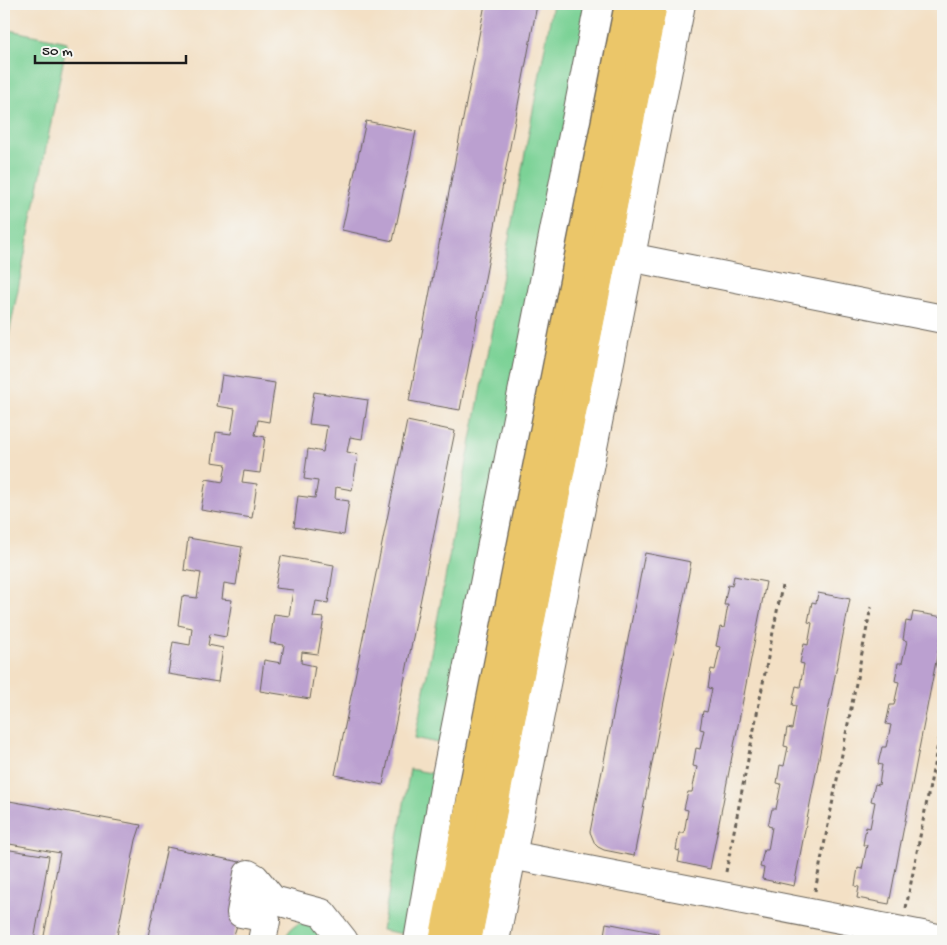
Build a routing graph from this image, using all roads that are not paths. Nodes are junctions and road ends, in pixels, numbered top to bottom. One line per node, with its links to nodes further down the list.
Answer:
1 (599, 4): 13 (street)
2 (629, 4): 5 (highway)
3 (653, 4): 5 (highway)
4 (681, 4): 6 (street)
5 (592, 250): 6 (street); 8 (highway); 14 (highway)
6 (631, 258): 7 (street); 9 (street)
7 (943, 319)
8 (485, 850): 9 (street); 15 (highway)
9 (512, 856): 10 (street); 16 (street)
10 (943, 939)
11 (262, 941): 12 (street)
12 (344, 941)
13 (418, 941)
14 (443, 941)
15 (467, 941)
16 (495, 941)

